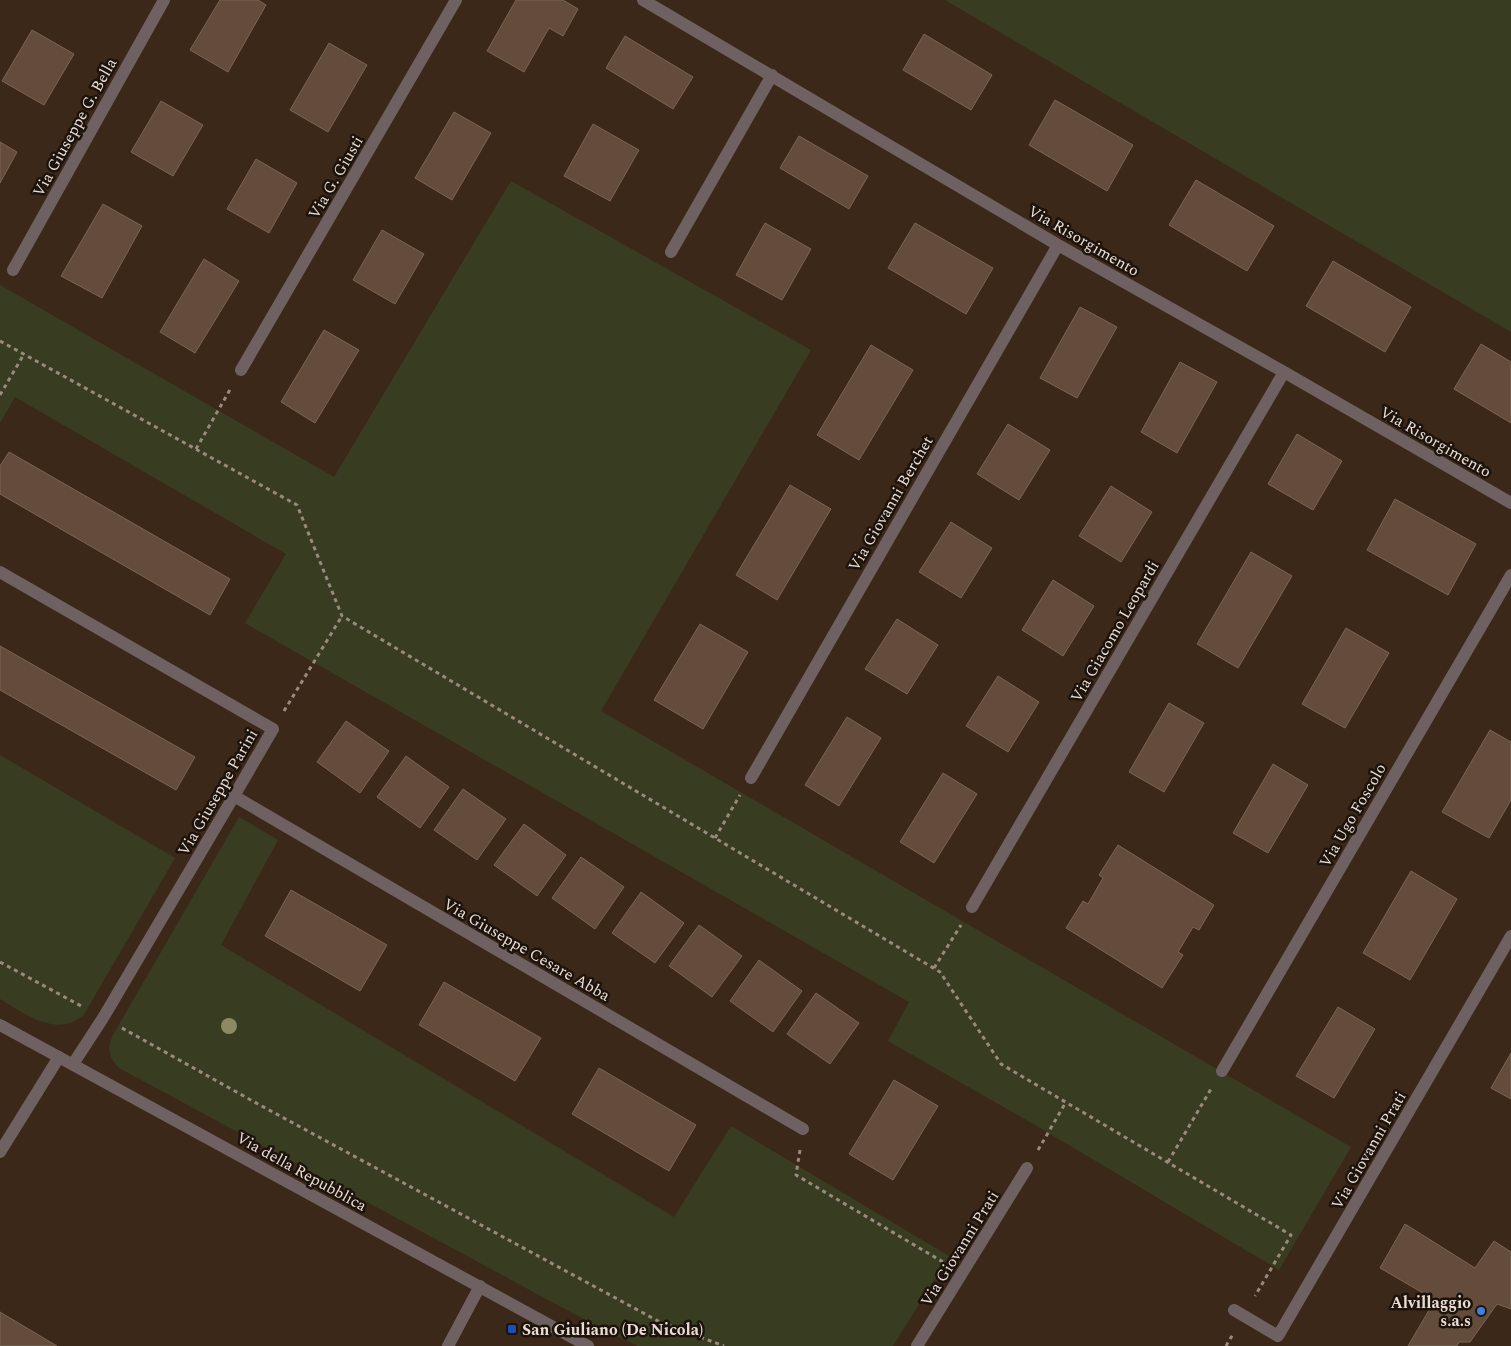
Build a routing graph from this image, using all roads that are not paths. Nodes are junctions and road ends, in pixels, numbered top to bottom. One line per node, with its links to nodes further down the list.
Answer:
1 (164, 0): 7 (street, Via Giuseppe G. Bella)
2 (456, 0): 8 (street, Via G. Giusti)
3 (643, 0): 4 (street, Via Risorgimento)
4 (772, 75): 5 (street, Via Risorgimento); 6 (street)
5 (1058, 245): 9 (street, Via Risorgimento); 13 (street, Via Giovanni Berchet)
6 (671, 252)
7 (13, 270)
8 (242, 370)
9 (1284, 372): 10 (street, Via Risorgimento); 15 (street, Via Giacomo Leopardi)
10 (1511, 503)
11 (0, 572): 14 (street, Via Giuseppe Parini)
12 (1511, 575): 20 (street, Via Ugo Foscolo)
13 (751, 778)
14 (234, 796): 19 (street, Via Giuseppe Parini); 21 (street, Via Giuseppe Cesare Abba)
15 (972, 907)
16 (1511, 936): 25 (street, Via Giovanni Prati)
17 (0, 1025): 18 (street, Via della Repubblica)
18 (59, 1057): 19 (street, Via della Repubblica); 22 (street)
19 (73, 1064): 24 (street, Via della Repubblica)
20 (1222, 1071)
21 (803, 1129)
22 (0, 1152)
23 (1028, 1168): 28 (street, Via Giovanni Prati)
24 (480, 1286): 26 (street); 27 (street, Via della Repubblica)
25 (1239, 1313)
26 (448, 1346)
27 (588, 1346)
28 (917, 1346)

